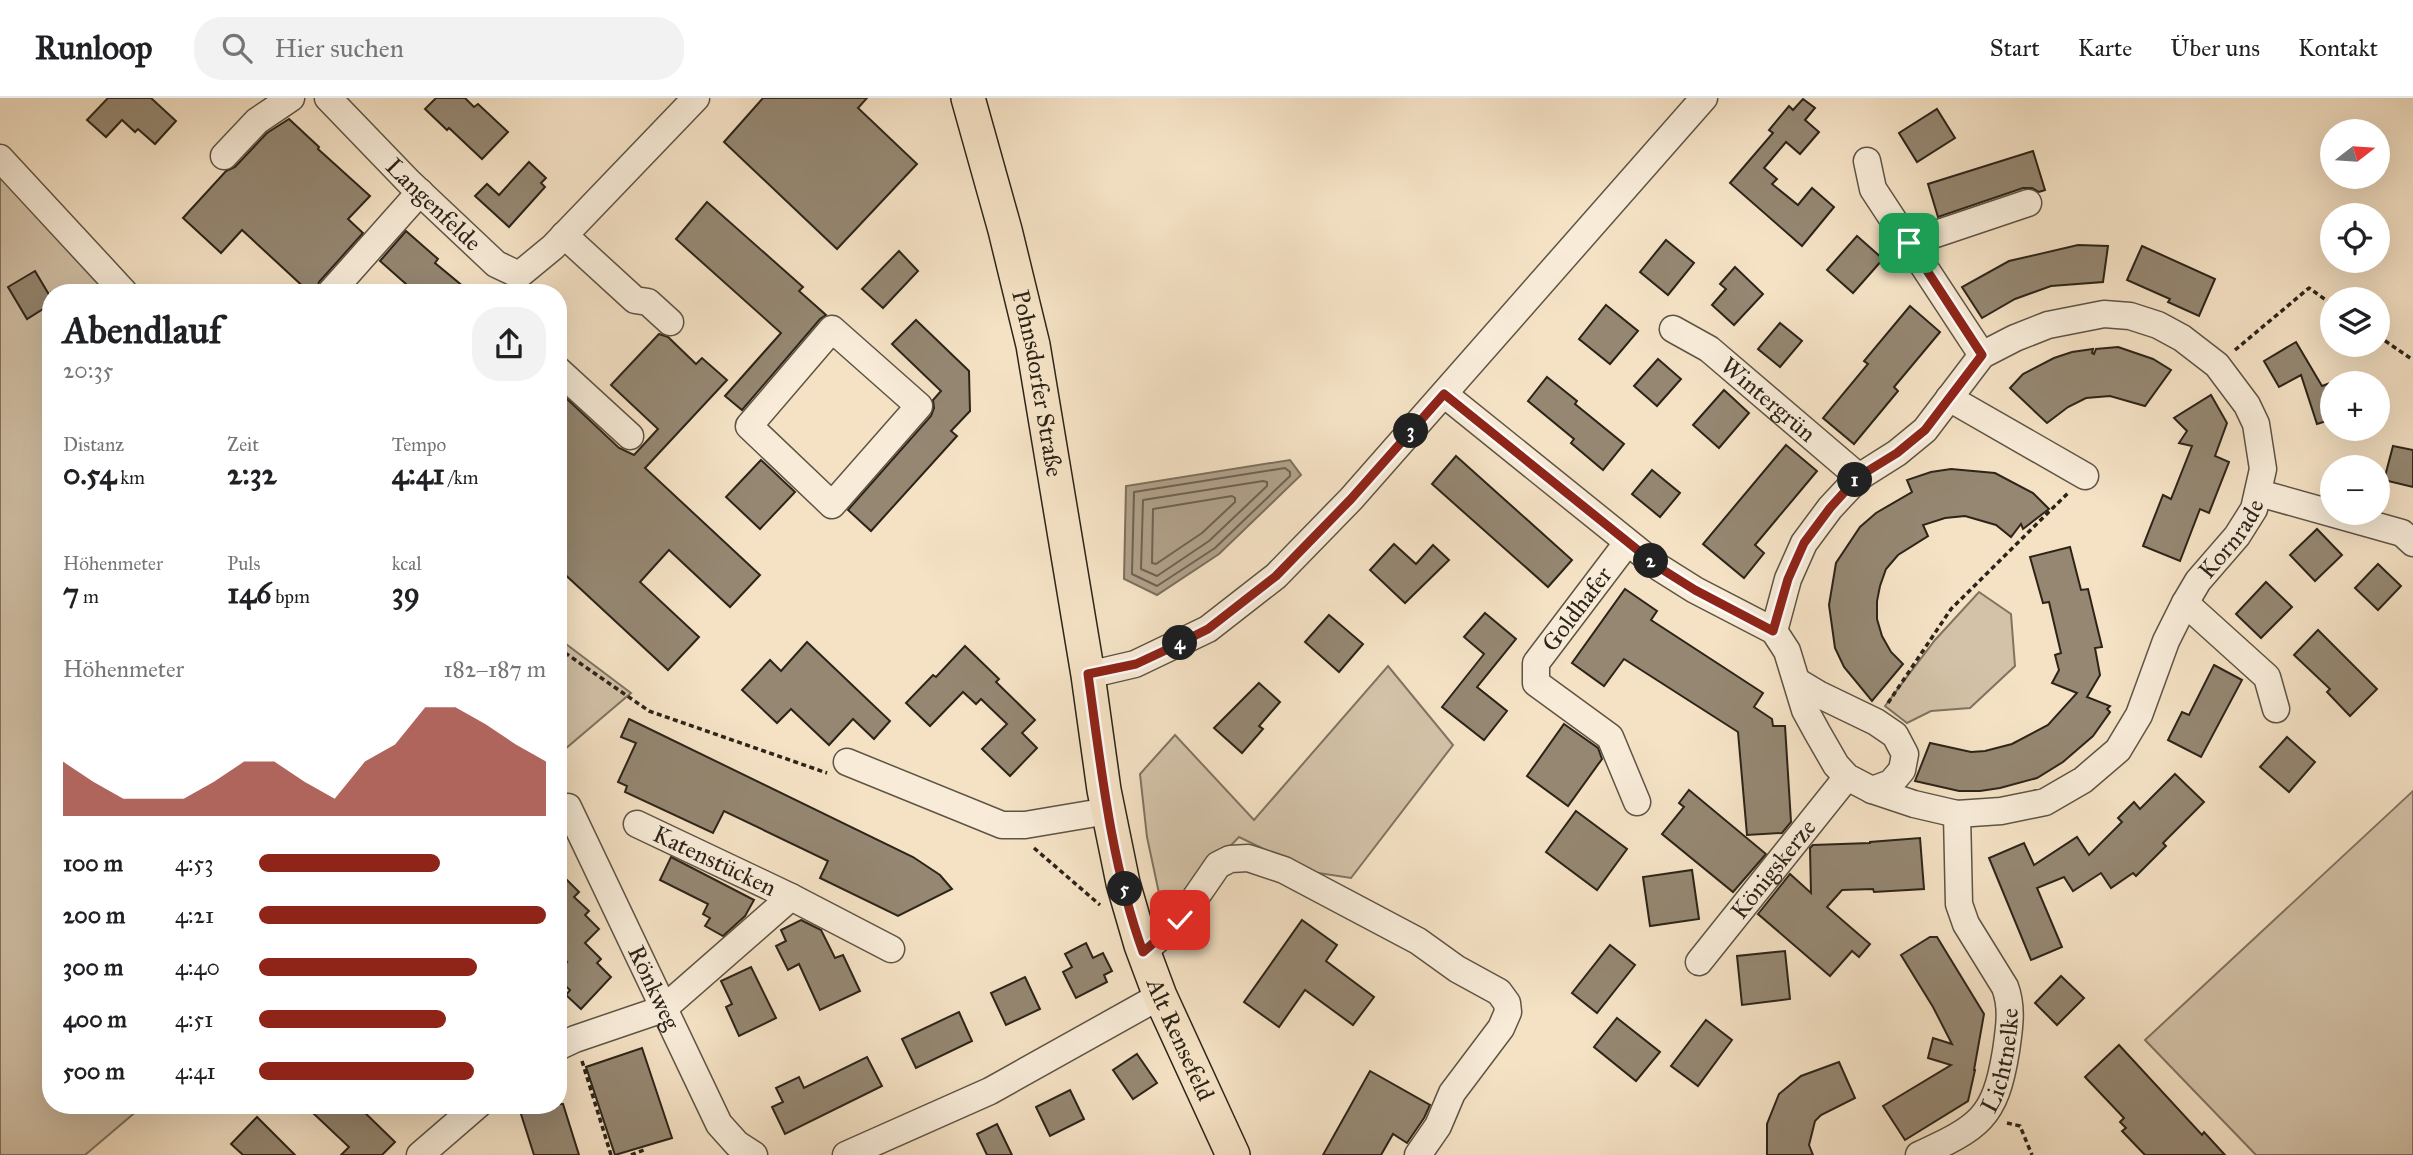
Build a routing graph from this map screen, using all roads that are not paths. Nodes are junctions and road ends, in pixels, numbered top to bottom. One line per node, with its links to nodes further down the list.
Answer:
1 (291, 98): 6 (street)
2 (328, 98): 9 (street, Langenfelde)
3 (696, 98): 11 (street, Langenfelde)
4 (968, 98): 31 (main road, Pohnsdorfer Straße)
5 (1704, 98): 21 (street)
6 (224, 156)
7 (0, 158): 13 (street)
8 (1867, 161): 12 (street)
9 (420, 192): 14 (street); 15 (street, Langenfelde)
10 (2028, 203): 12 (street)
11 (564, 235): 15 (street, Langenfelde); 16 (street)
12 (1909, 243): 19 (street)
13 (117, 284)
14 (338, 284)
15 (517, 284)
16 (670, 322)
17 (1673, 330): 25 (street, Wintergrün)
18 (862, 354): 18 (street)
19 (1982, 355): 22 (street, Kornrade); 26 (street, Kornrade)
20 (567, 378): 23 (street)
21 (1444, 394): 27 (street); 31 (street)
22 (1949, 398): 24 (street); 25 (street, Kornrade)
23 (630, 436)
24 (2085, 476)
25 (1858, 477): 30 (street, Kornrade)
26 (2259, 493): 28 (street); 29 (street, Kornrade)
27 (1627, 543): 30 (street); 37 (street, Goldhafer)
28 (2413, 543)
29 (2185, 603): 33 (street); 40 (street, Kornrade)
30 (1773, 631): 32 (street, Kornrade)
31 (1088, 674): 39 (main road, Alt Rensefeld)
32 (1798, 682): 35 (street, Kornrade); 36 (street)
33 (2276, 709)
34 (847, 762): 39 (street)
35 (1847, 777): 36 (street, Kornrade); 45 (street, Königskerze)
36 (1872, 790): 40 (street, Kornrade)
37 (1637, 802)
38 (568, 807): 47 (street, Rönkweg)
39 (1108, 811): 44 (main road, Alt Rensefeld)
40 (1956, 814): 55 (street, Lichtnelke)
41 (637, 824): 42 (street, Katenstücken)
42 (791, 897): 43 (street, Katenstücken); 47 (street, Katenstücken)
43 (891, 949)
44 (1143, 952): 46 (main road, Alt Rensefeld); 54 (street)
45 (1699, 962)
46 (1160, 996): 52 (street); 53 (main road, Alt Rensefeld)
47 (663, 1009): 48 (street); 51 (street, Rönkweg)
48 (567, 1043)
49 (467, 1114): 50 (street)
50 (420, 1155)
51 (754, 1155)
52 (847, 1155)
53 (1233, 1155)
54 (1418, 1155)
55 (1919, 1155)

